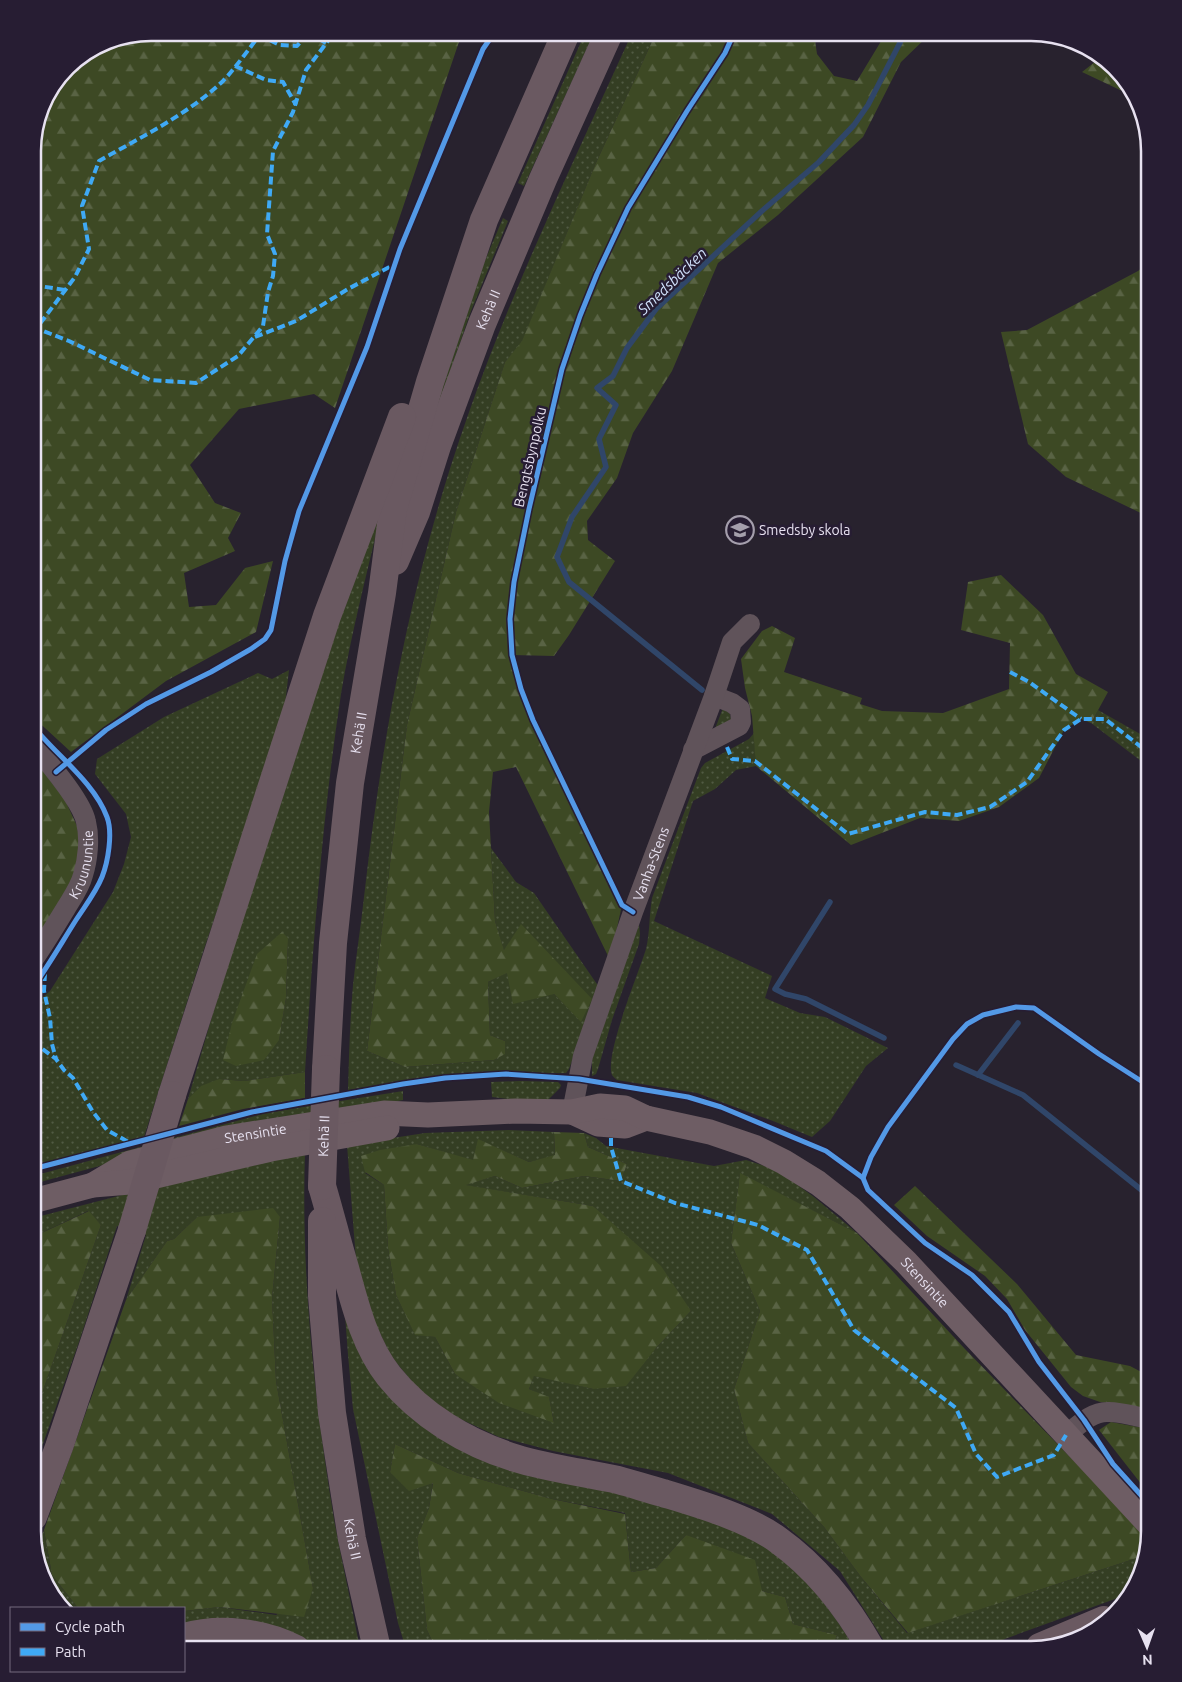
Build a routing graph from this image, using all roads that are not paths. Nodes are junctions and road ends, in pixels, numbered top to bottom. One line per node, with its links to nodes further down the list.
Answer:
1 (562, 41): 3 (highway, Kehä II)
2 (604, 41): 4 (highway, Kehä II)
3 (484, 220): 4 (highway, Kehä II); 15 (highway, bridge)
4 (382, 592): 11 (highway, Kehä II, bridge)
5 (750, 624): 6 (street, Vanha-Stens)
6 (714, 696): 7 (street, Vanha-Stens); 7 (street)
7 (693, 750): 10 (street, Vanha-Stens)
8 (41, 754): 9 (street, Kruununtie)
9 (41, 949)
10 (572, 1112): 12 (main road, Stensintie); 14 (main road, Stensintie)
11 (322, 1186): 17 (highway, Kehä II); 22 (highway)
12 (41, 1199)
13 (1141, 1418): 14 (street)
14 (1066, 1435): 16 (main road, Stensintie)
15 (41, 1494)
16 (1141, 1514)
17 (352, 1539): 20 (highway, Kehä II); 21 (highway)
18 (185, 1637): 19 (highway)
19 (276, 1641)
20 (375, 1641)
21 (390, 1641)
22 (866, 1641)

